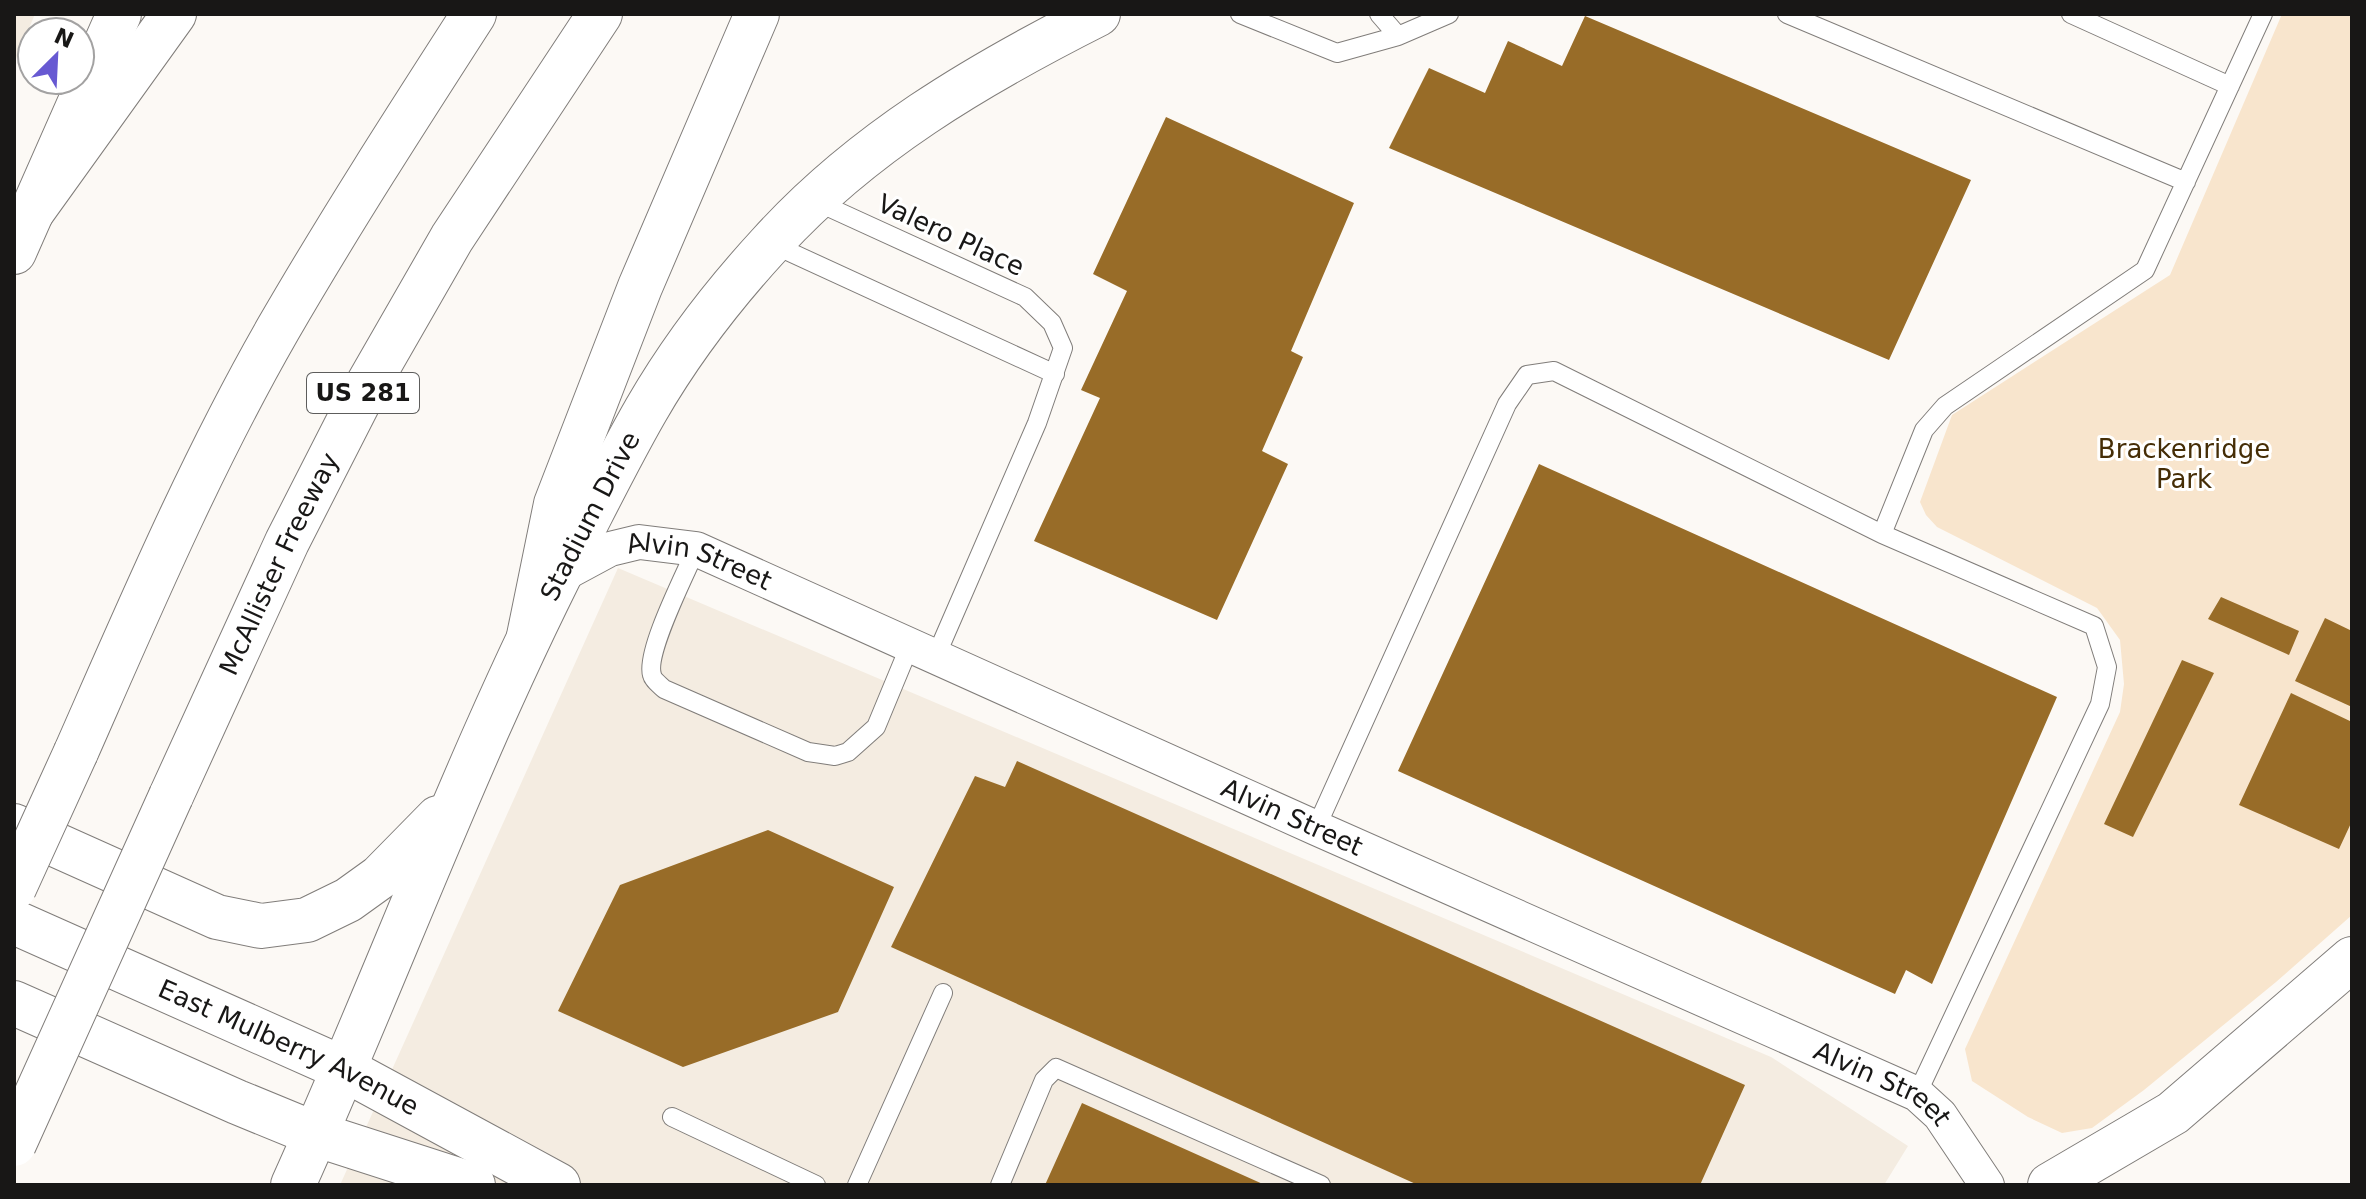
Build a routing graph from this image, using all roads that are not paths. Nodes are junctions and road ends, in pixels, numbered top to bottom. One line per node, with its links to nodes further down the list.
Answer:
1 (119, 14): 17 (main road)
2 (174, 14): 17 (main road)
3 (474, 14): 28 (main road, bridge)
4 (600, 14): 37 (main road, McAllister Freeway / US 281, bridge)
5 (757, 14): 23 (main road)
6 (1098, 14): 16 (main road, Stadium Drive)
7 (1240, 14): 13 (lane)
8 (1379, 14): 13 (lane)
9 (1449, 14): 13 (lane)
10 (1787, 14): 15 (lane)
11 (2071, 14): 14 (lane)
12 (2263, 14): 14 (lane)
13 (1398, 36)
14 (2230, 86): 15 (lane)
15 (2186, 182): 20 (lane)
16 (815, 201): 18 (main road, Stadium Drive); 19 (lane, Valero Place)
17 (22, 232)
18 (770, 243): 19 (lane); 22 (main road, Stadium Drive)
19 (1055, 374): 24 (lane, Valero Place)
20 (1882, 534): 27 (lane); 34 (lane)
21 (696, 549): 22 (street, Alvin Street); 24 (street, Alvin Street); 24 (lane, Valero Place)
22 (558, 577): 23 (main road, Stadium Drive)
23 (529, 636): 25 (main road, Stadium Drive)
24 (923, 650): 27 (street, Alvin Street)
25 (455, 801): 26 (main road); 33 (main road, Stadium Drive)
26 (14, 826)
27 (1316, 828): 34 (street, Alvin Street)
28 (14, 888)
29 (14, 922): 33 (main road, East Mulberry Avenue)
30 (2352, 959): 46 (main road)
31 (943, 993): 42 (lane)
32 (14, 1003): 36 (main road, East Mulberry Avenue)
33 (344, 1069): 36 (main road, Stadium Drive); 40 (main road, East Mulberry Avenue)
34 (1917, 1094): 45 (street, Alvin Street)
35 (672, 1117): 41 (lane)
36 (315, 1134): 38 (main road, Stadium Drive); 39 (main road, East Mulberry Avenue)
37 (14, 1144)
38 (293, 1185)
39 (473, 1185)
40 (558, 1185)
41 (816, 1185)
42 (857, 1185)
43 (1000, 1185): 44 (lane)
44 (1321, 1185)
45 (1987, 1185)
46 (2050, 1185)

